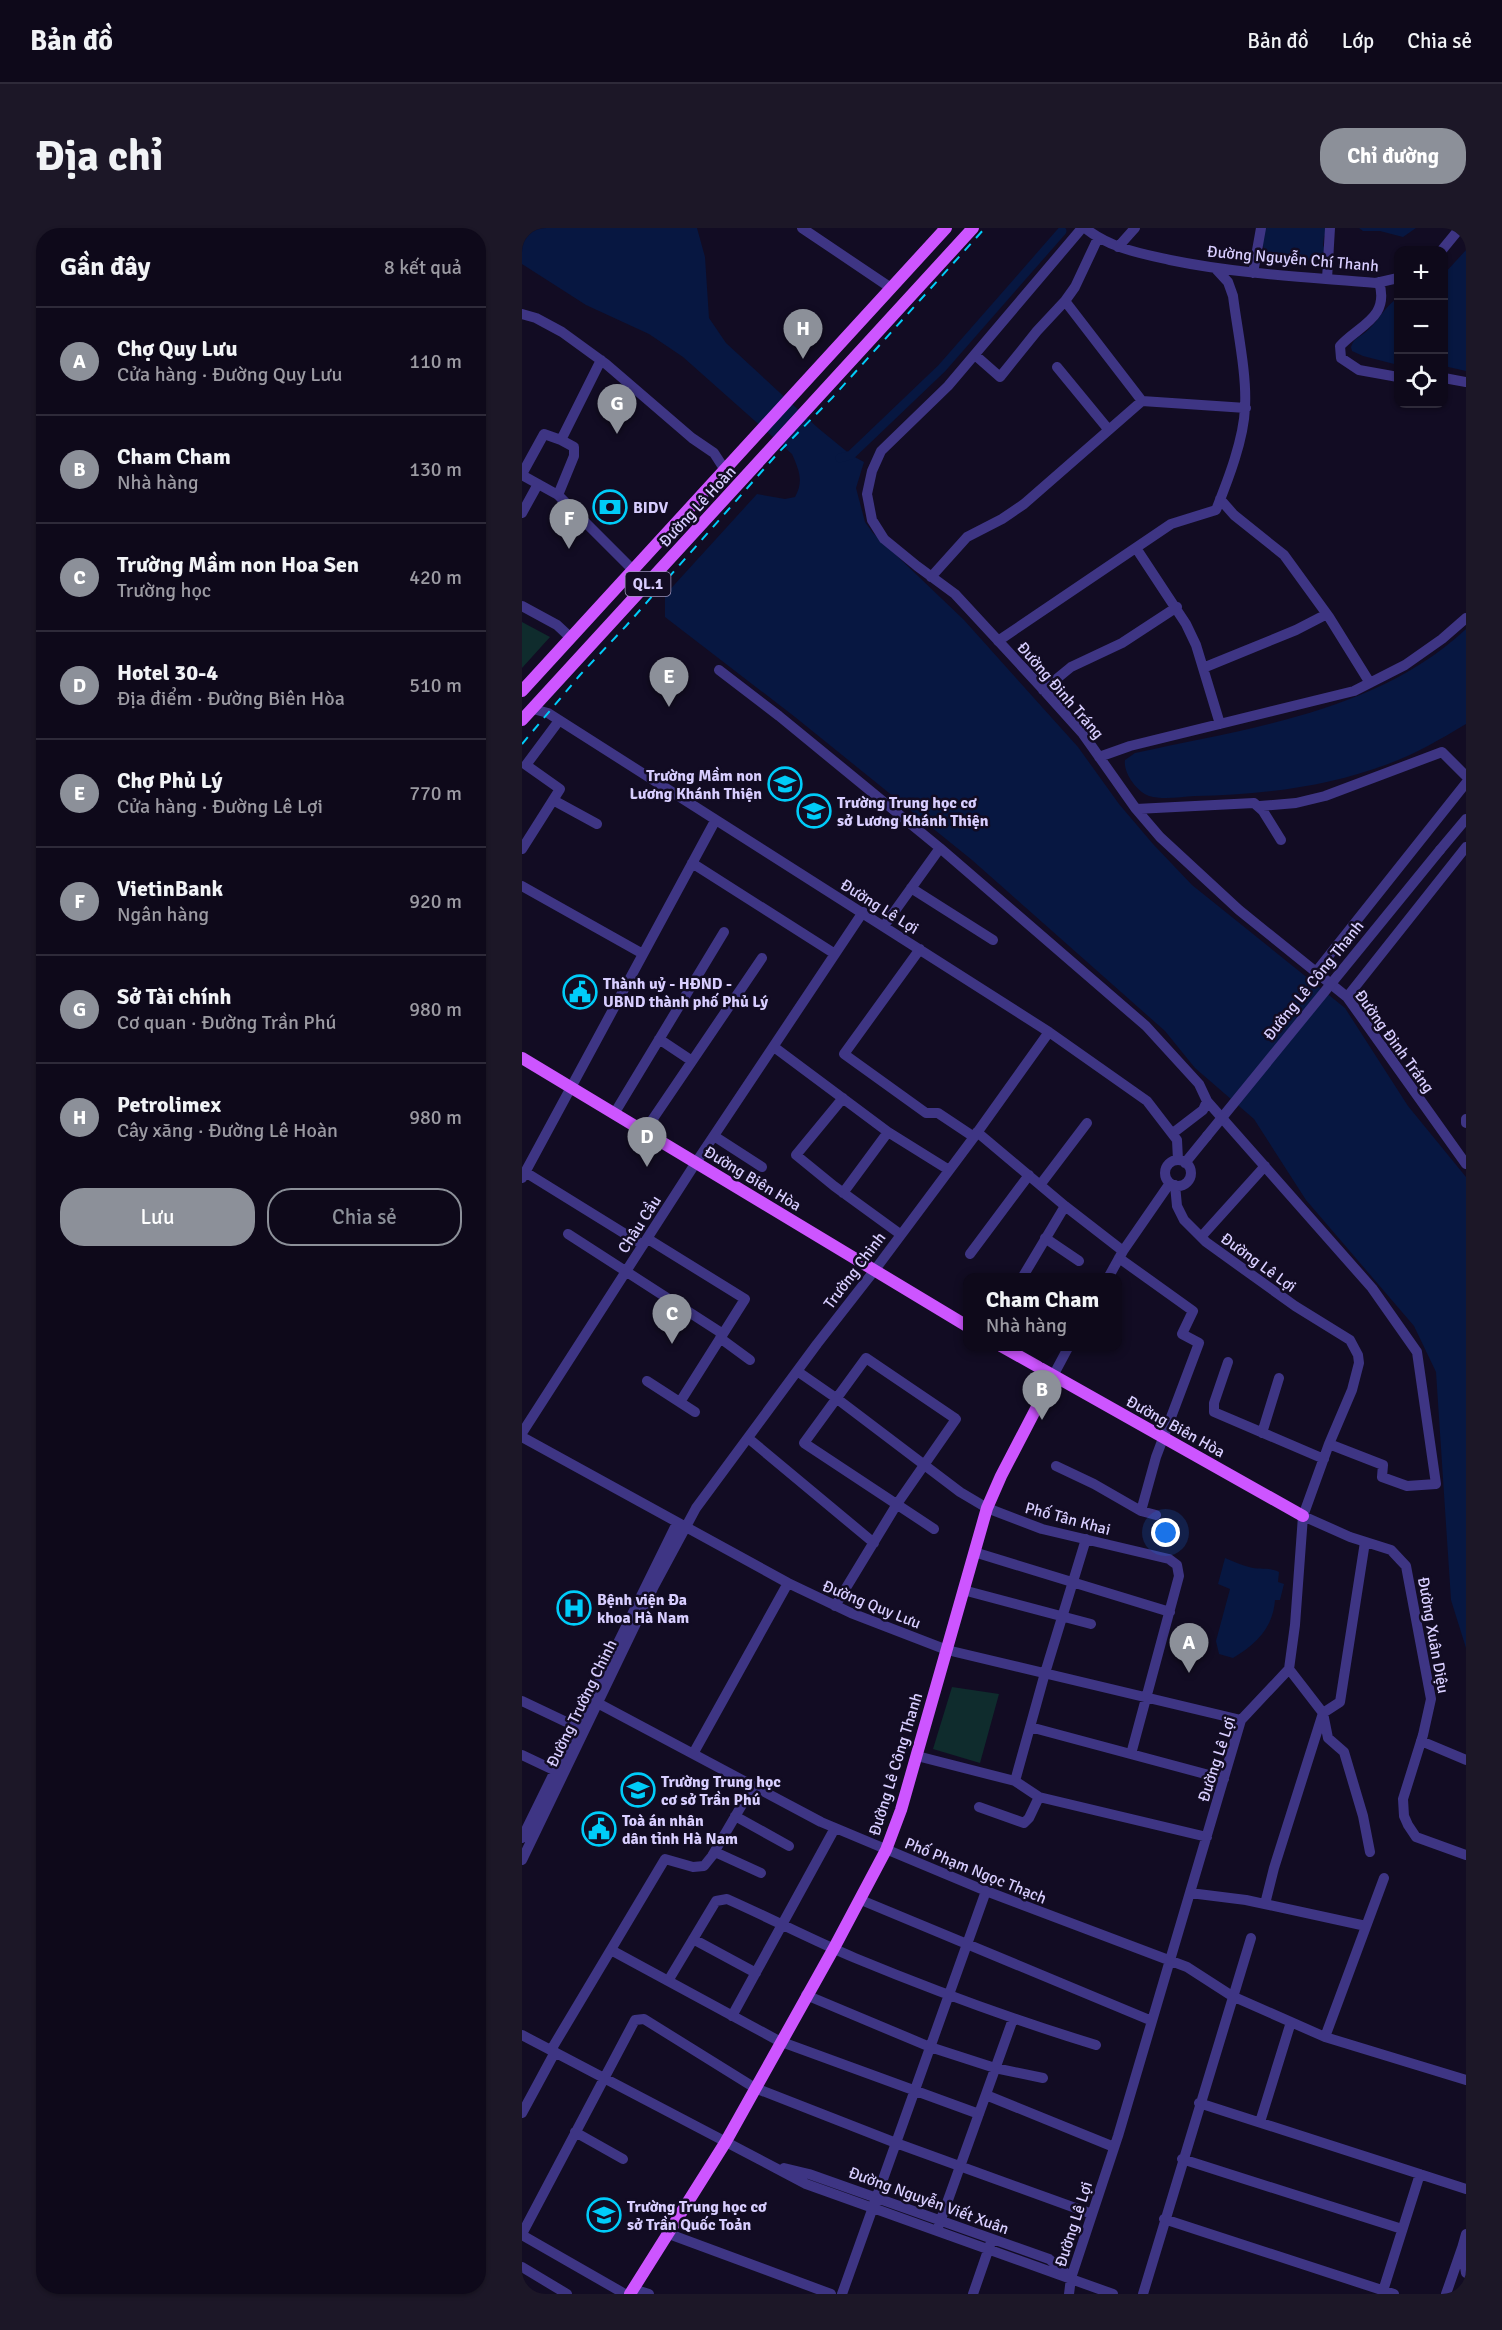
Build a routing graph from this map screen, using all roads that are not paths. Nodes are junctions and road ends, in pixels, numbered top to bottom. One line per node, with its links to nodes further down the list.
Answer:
1 (802, 228): 17 (street)
2 (946, 228): 17 (main road, QL.1)
3 (973, 228): 33 (main road, Đường Lê Hoàn / QL.1)
4 (1083, 228): 9 (street, Đường Nguyễn Chí Thanh); 20 (street, Đường Đinh Tráng)
5 (1135, 228): 11 (street)
6 (1261, 228): 13 (street)
7 (1330, 228): 14 (street)
8 (1460, 228): 10 (street)
9 (1098, 238): 11 (street, Đường Nguyễn Chí Thanh); 18 (street)
10 (1445, 246)
11 (1118, 247): 12 (street, Đường Nguyễn Chí Thanh)
12 (1216, 269): 13 (street, Đường Nguyễn Chí Thanh); 27 (street)
13 (1254, 273): 14 (street, Đường Nguyễn Chí Thanh)
14 (1327, 279): 16 (street, Đường Nguyễn Chí Thanh)
15 (1394, 279): 16 (street, Đường Nguyễn Chí Thanh)
16 (1379, 282): 23 (street)
17 (891, 288): 30 (main road, Đường Lê Hoàn / QL.1)
18 (1065, 301): 20 (street); 26 (street)
19 (522, 314): 21 (street)
20 (975, 355): 39 (street, Đường Đinh Tráng)
21 (601, 360): 29 (street); 30 (street)
22 (1057, 367): 28 (street)
23 (1394, 376)
24 (1448, 379): 25 (street)
25 (1466, 382)
26 (1142, 401): 27 (street); 28 (street)
27 (1246, 408): 35 (street)
28 (1108, 429): 39 (street)
29 (561, 440): 31 (street); 34 (street)
30 (725, 470): 33 (main road); 38 (main road, Đường Lê Hoàn / QL.1)
31 (522, 474): 32 (street)
32 (538, 484): 34 (street); 36 (street)
33 (740, 484): 52 (main road, Đường Lê Hoàn / QL.1)
34 (558, 495): 38 (street)
35 (1220, 499): 37 (street); 42 (street)
36 (522, 513)
37 (1136, 548): 41 (street); 45 (street)
38 (633, 570): 44 (main road, Đường Lê Hoàn / QL.1)
39 (931, 577): 45 (street, Đường Đinh Tráng)
40 (522, 606): 44 (street)
41 (1177, 607): 46 (street); 49 (street)
42 (1327, 614): 46 (street); 48 (street)
43 (1466, 618): 48 (street)
44 (571, 638): 50 (main road, Đường Lê Hoàn / QL.1)
45 (998, 641): 49 (street, Đường Đinh Tráng)
46 (1203, 668): 55 (street)
47 (719, 670): 68 (street)
48 (1370, 683): 55 (street)
49 (1043, 690): 56 (street, Đường Đinh Tráng)
50 (522, 691)
51 (522, 700): 52 (main road)
52 (533, 709): 53 (main road, Đường Lê Hoàn / QL.1); 54 (street, Đường Lê Lợi)
53 (522, 720)
54 (558, 722): 59 (street); 63 (street, Đường Lê Lợi)
55 (1220, 724): 56 (street)
56 (1099, 756): 61 (street, Đường Đinh Tráng)
57 (1466, 776): 60 (street)
58 (1466, 783): 80 (street)
59 (553, 800): 64 (street); 66 (street)
60 (1260, 806): 61 (street); 65 (street)
61 (1136, 809): 80 (street, Đường Đinh Tráng)
62 (1466, 819): 97 (street, Đường Lê Công Thanh, bridge)
63 (715, 821): 69 (street); 72 (street, Đường Lê Lợi)
64 (597, 824)
65 (1281, 840)
66 (523, 845)
67 (1466, 847): 81 (street)
68 (940, 848): 71 (street); 89 (street)
69 (692, 863): 77 (street); 78 (street)
70 (522, 886): 77 (street)
71 (911, 888): 73 (street); 75 (street)
72 (863, 912): 73 (street, Đường Lê Lợi); 78 (street, Châu Cầu)
73 (884, 926): 76 (street, Đường Lê Lợi)
74 (724, 932): 83 (street)
75 (993, 940)
76 (920, 949): 82 (street, Đường Lê Lợi); 95 (street)
77 (643, 954): 87 (street)
78 (835, 954): 84 (street, Châu Cầu)
79 (762, 958): 86 (street)
80 (1315, 973): 81 (street, Đường Đinh Tráng)
81 (1347, 997): 99 (street, Đường Đinh Tráng)
82 (1049, 1032): 94 (street, Đường Lê Lợi); 95 (street, Trường Chinh)
83 (659, 1039): 86 (street); 90 (street)
84 (774, 1047): 88 (street); 96 (street, Châu Cầu)
85 (522, 1058): 87 (main road, Đường Biên Hòa)
86 (692, 1061): 92 (street)
87 (571, 1088): 90 (main road, Đường Biên Hòa); 103 (street)
88 (843, 1098): 93 (street); 107 (street)
89 (1207, 1101): 94 (street); 100 (street)
90 (614, 1114): 92 (main road, Đường Biên Hòa)
91 (1087, 1123): 106 (street)
92 (644, 1132): 98 (main road, Đường Biên Hòa)
93 (888, 1132): 102 (street); 107 (street)
94 (1173, 1133): 97 (street, Đường Lê Lợi)
95 (976, 1134): 102 (street, Trường Chinh); 104 (street)
96 (714, 1136): 98 (street, Châu Cầu); 101 (street)
97 (1181, 1162): 105 (street); 105 (street)
98 (695, 1164): 113 (street, Châu Cầu); 117 (main road, Đường Biên Hòa)
99 (1466, 1164)
100 (1265, 1166): 111 (street); 138 (street)
101 (762, 1167)
102 (949, 1170): 110 (street, Trường Chinh)
103 (524, 1175): 113 (street)
104 (1029, 1175): 106 (street); 114 (street)
105 (1173, 1184): 111 (street, Đường Lê Lợi); 115 (street)
106 (1040, 1185): 108 (street)
107 (843, 1193): 110 (street)
108 (1065, 1206): 112 (street); 115 (street)
109 (568, 1234): 118 (street)
110 (900, 1234): 117 (street, Trường Chinh)
111 (1201, 1237): 138 (street, Đường Lê Lợi)
112 (1045, 1238): 116 (street); 119 (street)
113 (645, 1242): 118 (street, Châu Cầu); 122 (street)
114 (970, 1254)
115 (1121, 1254): 120 (street); 137 (street)
116 (1078, 1261)
117 (874, 1271): 121 (main road, Đường Biên Hòa); 127 (street, Trường Chinh)
118 (626, 1272): 122 (street); 135 (street, Châu Cầu)
119 (1025, 1273)
120 (1111, 1273)
121 (963, 1324)
122 (721, 1336): 125 (street); 132 (street)
123 (1008, 1351): 128 (main road, Đường Biên Hòa)
124 (1067, 1351): 128 (street, Đường Lê Công Thanh)
125 (750, 1360)
126 (1227, 1362): 134 (street)
127 (797, 1371): 131 (street, Phố Tân Khai); 136 (street, Trường Chinh)
128 (1053, 1376): 137 (main road, Đường Biên Hòa); 143 (main road, Đường Lê Công Thanh)
129 (1279, 1378): 134 (street)
130 (647, 1381): 132 (street)
131 (836, 1398): 140 (street, Phố Tân Khai); 140 (street); 142 (street)
132 (680, 1402): 133 (street)
133 (695, 1412)
134 (1262, 1433): 139 (street)
135 (522, 1435): 147 (street, Đường Quy Lưu)
136 (748, 1438): 147 (street, Trường Chinh); 151 (street)
137 (1165, 1438): 144 (street); 146 (main road, Đường Biên Hòa)
138 (1329, 1444): 139 (street, Đường Lê Lợi)
139 (1324, 1459): 146 (street, Đường Lê Lợi)
140 (923, 1465): 142 (street); 143 (street, Phố Tân Khai)
141 (1056, 1466): 144 (street)
142 (897, 1504): 148 (street); 151 (street)
143 (987, 1508): 149 (street, Phố Tân Khai); 152 (main road, Đường Lê Công Thanh)
144 (1141, 1511): 145 (street)
145 (1156, 1515)
146 (1303, 1516): 150 (street, Đường Xuân Diệu); 161 (street, Đường Lê Lợi)
147 (681, 1525): 154 (street, Đường Quy Lưu); 165 (street, Đường Trường Chinh)
148 (933, 1529)
149 (1086, 1539): 153 (street); 157 (street, Phố Tân Khai)
150 (1365, 1542): 166 (street); 170 (street, Đường Xuân Diệu)
151 (874, 1543): 156 (street)
152 (974, 1552): 153 (street); 155 (main road, Đường Lê Công Thanh)
153 (1073, 1582): 157 (street); 158 (street)
154 (788, 1583): 156 (street, Đường Quy Lưu); 171 (street)
155 (963, 1590): 158 (street); 160 (main road, Đường Lê Công Thanh)
156 (834, 1606): 160 (street, Đường Quy Lưu)
157 (1170, 1612): 163 (street, Phố Tân Khai)
158 (1062, 1616): 159 (street); 162 (street)
159 (1091, 1624)
160 (947, 1650): 162 (street, Đường Quy Lưu); 174 (main road, Đường Lê Công Thanh)
161 (1289, 1669): 166 (street); 167 (street, Đường Lê Lợi)
162 (1045, 1673): 163 (street, Đường Quy Lưu); 168 (street)
163 (1147, 1698): 167 (street, Đường Quy Lưu); 173 (street, Phố Tân Khai)
164 (522, 1701): 169 (street)
165 (594, 1701): 169 (street, Đường Trường Chinh); 171 (street, Phố Phạm Ngọc Thạch)
166 (1323, 1713): 190 (street); 198 (street)
167 (1241, 1720): 177 (street, Đường Lê Lợi)
168 (1030, 1727): 173 (street); 178 (street)
169 (581, 1729): 176 (street, Đường Trường Chinh)
170 (1421, 1741): 175 (street); 191 (street, Đường Xuân Diệu)
171 (693, 1754): 179 (street, Phố Phạm Ngọc Thạch)
172 (522, 1755): 176 (street)
173 (1131, 1755): 177 (street)
174 (917, 1756): 178 (street); 188 (main road, Đường Lê Công Thanh)
175 (1466, 1760)
176 (559, 1773): 183 (street, Đường Trường Chinh)
177 (1224, 1779): 185 (street, Đường Lê Lợi)
178 (1015, 1780): 180 (street)
179 (753, 1786): 182 (street); 184 (street, Phố Phạm Ngọc Thạch)
180 (1039, 1797): 181 (street); 185 (street)
181 (979, 1807)
182 (735, 1816): 187 (street); 189 (street)
183 (530, 1822): 186 (street, Đường Trường Chinh); 192 (street, Đường Trường Chinh)
184 (835, 1828): 188 (street, Phố Phạm Ngọc Thạch); 199 (street)
185 (1207, 1837): 196 (street, Đường Lê Lợi)
186 (522, 1838)
187 (789, 1846)
188 (886, 1850): 195 (street, Phố Phạm Ngọc Thạch); 197 (main road, Đường Lê Công Thanh)
189 (715, 1852): 193 (street); 205 (street)
190 (1370, 1852)
191 (1466, 1855)
192 (522, 1860)
193 (761, 1874)
194 (1384, 1878): 200 (street)
195 (986, 1891): 203 (street); 206 (street, Phố Phạm Ngọc Thạch)
196 (1190, 1893): 198 (street); 206 (street, Đường Lê Lợi)
197 (861, 1900): 203 (street); 204 (main road, Đường Lê Công Thanh)
198 (1264, 1904): 200 (street)
199 (783, 1923): 202 (street); 204 (street); 207 (street)
200 (1366, 1926): 217 (street)
201 (1251, 1938): 211 (street)
202 (693, 1939): 207 (street); 208 (street)
203 (967, 1942): 210 (street); 214 (street)
204 (834, 1948): 209 (main road, Đường Lê Công Thanh); 210 (street)
205 (611, 1950): 208 (street); 221 (street)
206 (1170, 1962): 211 (street, Phố Phạm Ngọc Thạch); 214 (street, Đường Lê Lợi)
207 (756, 1973): 212 (street)
208 (668, 1981): 212 (street)
209 (806, 1995): 218 (main road, Đường Lê Công Thanh); 220 (street)
210 (948, 1996): 213 (street); 220 (street)
211 (1232, 1996): 215 (street, Phố Phạm Ngọc Thạch); 229 (street)
212 (732, 2016): 218 (street)
213 (1013, 2019): 219 (street); 222 (street)
214 (1152, 2021): 236 (street, Đường Lê Lợi)
215 (1291, 2022): 217 (street, Phố Phạm Ngọc Thạch); 232 (street)
216 (522, 2035): 221 (street, Đường Nguyễn Viết Xuân)
217 (1325, 2037): 225 (street, Phố Phạm Ngọc Thạch)
218 (781, 2042): 226 (main road, Đường Lê Công Thanh); 227 (street)
219 (1096, 2045)
220 (930, 2047): 222 (street); 227 (street)
221 (553, 2051): 223 (street, Đường Nguyễn Viết Xuân); 230 (street)
222 (996, 2068): 224 (street); 228 (street)
223 (603, 2078): 226 (street); 233 (street); 234 (street, Đường Nguyễn Viết Xuân)
224 (1043, 2078)
225 (1466, 2080)
226 (756, 2088): 234 (main road, Đường Lê Công Thanh); 235 (street)
227 (914, 2091): 231 (street); 235 (street)
228 (986, 2095): 231 (street); 236 (street)
229 (1199, 2103): 232 (street); 238 (street)
230 (522, 2113)
231 (979, 2114): 239 (street)
232 (1260, 2122): 240 (street)
233 (575, 2132): 237 (street); 244 (street)
234 (725, 2143): 242 (street, Đường Nguyễn Viết Xuân); 248 (main road, Đường Lê Công Thanh)
235 (896, 2143): 239 (street); 242 (street)
236 (1114, 2147): 243 (street, Đường Lê Lợi)
237 (623, 2159)
238 (1182, 2159): 245 (street); 247 (street)
239 (960, 2166): 243 (street); 246 (street)
240 (1420, 2174): 241 (street); 247 (street)
241 (1466, 2189)
242 (875, 2203): 246 (street, Đường Nguyễn Viết Xuân); 261 (street)
243 (1092, 2214): 255 (street, Đường Lê Lợi)
244 (526, 2218): 250 (street)
245 (1164, 2219): 257 (street); 265 (street)
246 (939, 2225): 251 (street, Đường Nguyễn Viết Xuân)
247 (1402, 2229): 257 (street)
248 (669, 2234): 256 (main road, Đường Lê Công Thanh); 260 (street)
249 (1466, 2234): 252 (street)
250 (522, 2235): 256 (street)
251 (990, 2244): 255 (street, Đường Nguyễn Viết Xuân); 262 (street)
252 (1462, 2248): 254 (street); 267 (street)
253 (522, 2267): 258 (street)
254 (1466, 2272)
255 (1071, 2278): 263 (street, Đường Lê Lợi); 264 (street, Đường Nguyễn Viết Xuân)
256 (629, 2292): 259 (street)
257 (1382, 2292): 266 (street)
258 (567, 2294)
259 (649, 2294)
260 (831, 2294)
261 (842, 2294)
262 (973, 2294)
263 (1069, 2294)
264 (1113, 2294)
265 (1143, 2294)
266 (1394, 2294)
267 (1446, 2294)

